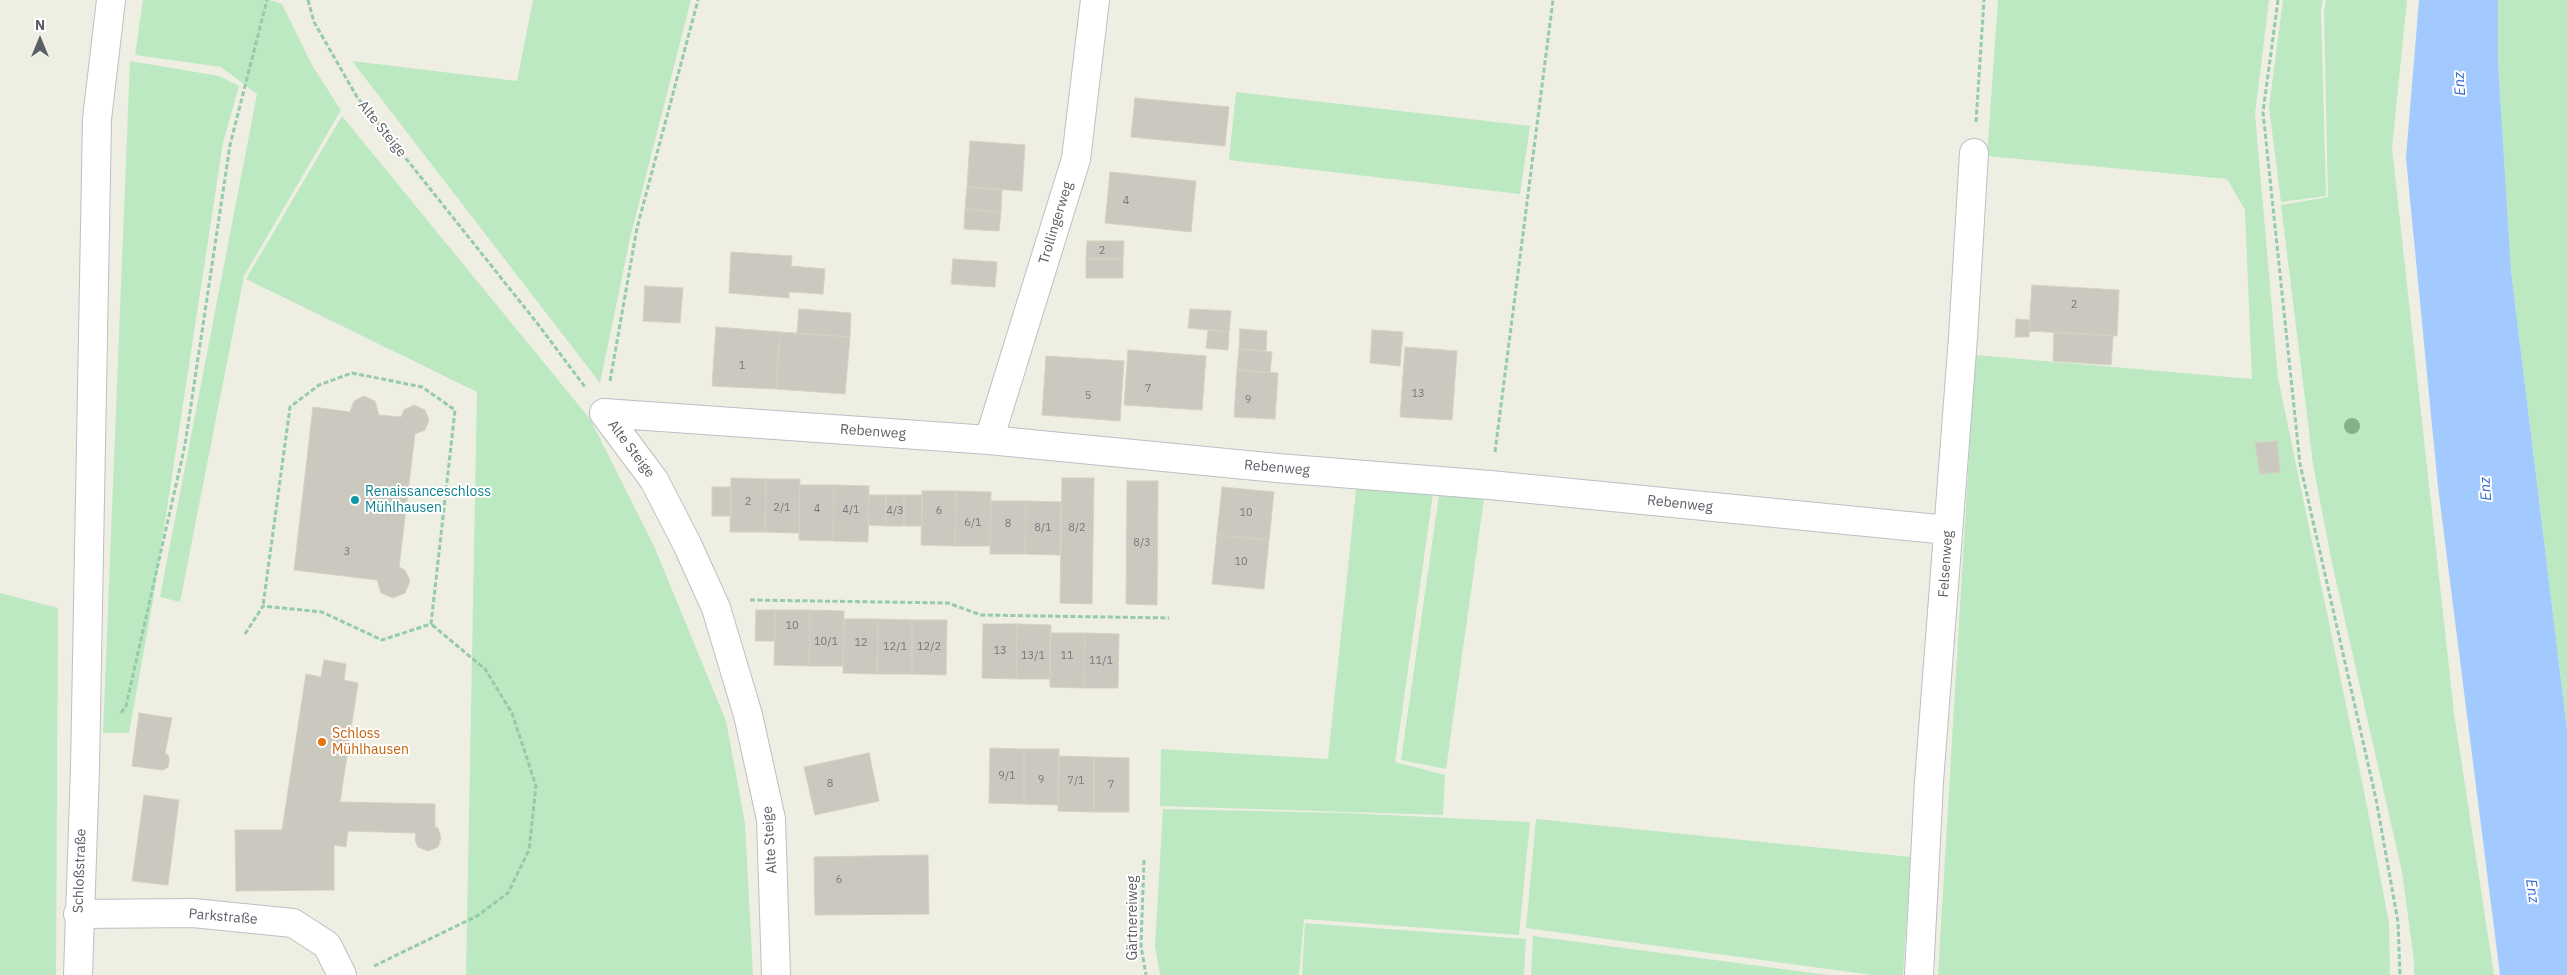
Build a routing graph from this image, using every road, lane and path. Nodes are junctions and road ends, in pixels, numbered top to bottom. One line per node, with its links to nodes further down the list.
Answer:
1 (110, 0): 21 (street, Schloßstraße)
2 (267, 0): 19 (path)
3 (308, 0): 10 (path, Alte Steige)
4 (698, 0): 10 (path)
5 (1095, 0): 11 (street, Trollingerweg)
6 (1554, 0): 12 (path)
7 (1984, 0): 9 (path)
8 (2278, 0): 27 (path)
9 (1974, 152): 13 (street, Felsenweg)
10 (604, 414): 11 (street, Rebenweg); 24 (street, Alte Steige)
11 (989, 440): 12 (street, Rebenweg)
12 (1490, 485): 13 (street, Rebenweg)
13 (1948, 530): 26 (street, Felsenweg)
14 (745, 600): 16 (path)
15 (263, 606): 17 (path); 17 (path); 18 (path)
16 (1169, 618)
17 (431, 624): 22 (path)
18 (245, 634)
19 (120, 714)
20 (1144, 860): 25 (path, Gärtnereiweg)
21 (78, 914): 22 (street, Parkstraße); 23 (street, Schloßstraße)
22 (354, 972)
23 (78, 975)
24 (776, 975)
25 (1146, 975)
26 (1919, 975)
27 (2400, 975)

